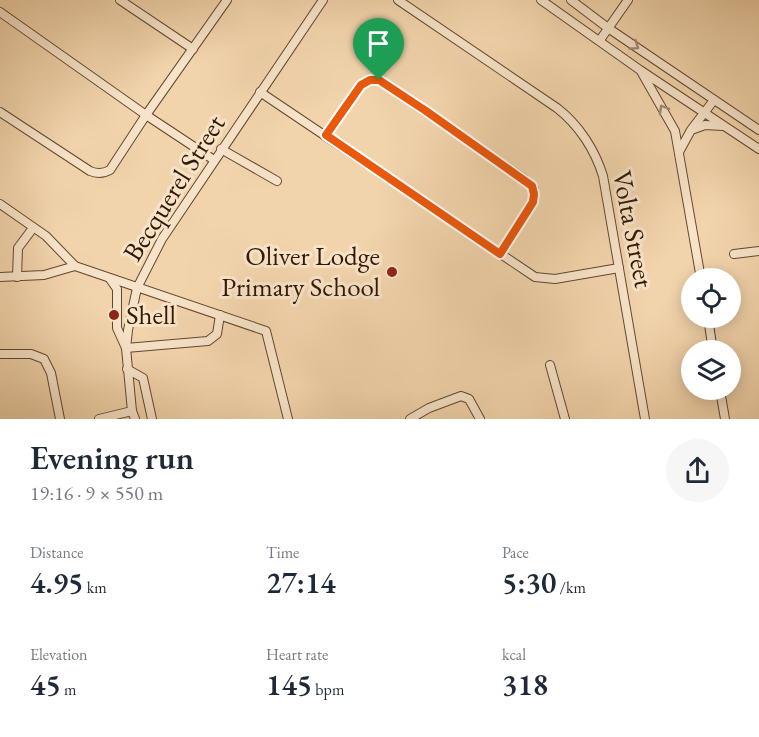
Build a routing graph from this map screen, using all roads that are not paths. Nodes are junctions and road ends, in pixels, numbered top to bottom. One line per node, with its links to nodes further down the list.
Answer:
1 (120, 0): 11 (street)
2 (227, 0): 11 (street)
3 (323, 0): 13 (street, Becquerel Street)
4 (398, 0): 33 (street, Volta Street)
5 (541, 0): 10 (street)
6 (571, 0): 9 (street)
7 (628, 0): 9 (street)
8 (0, 12): 17 (street)
9 (608, 28): 10 (street); 14 (street, one-way to 14)
10 (600, 40): 12 (street)
11 (193, 50): 17 (street)
12 (640, 70): 16 (street); 24 (street, one-way to 12)
13 (260, 92): 21 (street); 22 (street, Becquerel Street)
14 (714, 100): 16 (street); 20 (street)
15 (0, 112): 17 (street)
16 (705, 113): 18 (street); 19 (street)
17 (146, 115): 25 (street)
18 (725, 126): 19 (street); 23 (street)
19 (691, 130): 24 (street)
20 (759, 130)
21 (326, 135): 30 (street); 30 (street)
22 (221, 149): 25 (street, Becquerel Street); 26 (street)
23 (759, 149)
24 (679, 152): 34 (street)
25 (214, 160): 38 (street, Becquerel Street)
26 (276, 181)
27 (0, 204): 28 (street)
28 (33, 228): 32 (street); 36 (street)
29 (759, 251): 31 (street)
30 (500, 254): 33 (street)
31 (734, 254)
32 (75, 266): 36 (street); 37 (street)
33 (620, 268): 53 (street, Volta Street)
34 (699, 268)
35 (0, 277): 36 (street)
36 (17, 277)
37 (111, 279): 38 (street); 40 (street)
38 (137, 288): 39 (street); 40 (street, Becquerel Street)
39 (220, 315): 40 (street); 49 (street)
40 (126, 348): 43 (street, Becquerel Street)
41 (0, 354): 46 (street)
42 (550, 365): 52 (street)
43 (127, 369): 45 (street, Becquerel Street); 48 (street)
44 (722, 400): 54 (street)
45 (134, 415): 47 (street)
46 (60, 419)
47 (99, 419)
48 (152, 419)
49 (288, 419)
50 (410, 419): 51 (street)
51 (480, 419)
52 (565, 419)
53 (645, 419)
54 (725, 419)

